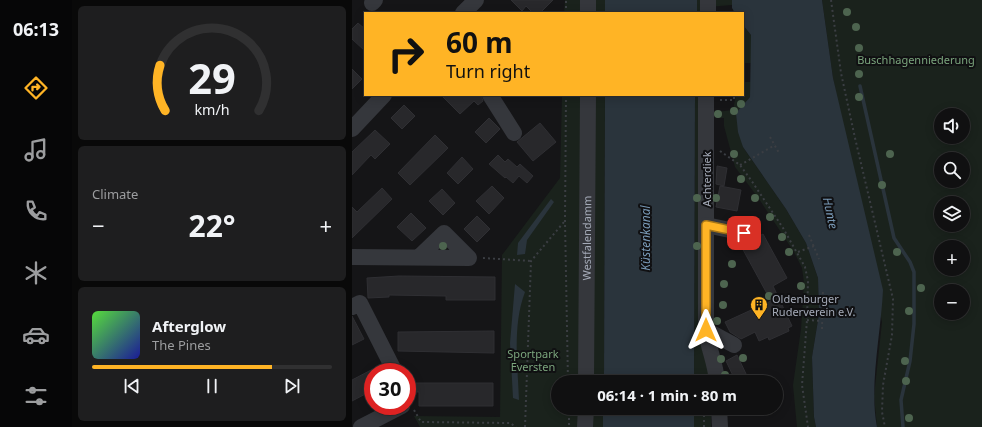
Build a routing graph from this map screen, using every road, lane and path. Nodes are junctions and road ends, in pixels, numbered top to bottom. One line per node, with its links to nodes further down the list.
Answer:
1 (476, 0): 6 (street)
2 (566, 0): 7 (path)
3 (588, 0): 8 (street)
4 (708, 0): 9 (street)
5 (831, 0): 61 (path)
6 (464, 12)
7 (566, 12)
8 (588, 12)
9 (708, 12)
10 (383, 96): 16 (street)
11 (491, 96): 17 (street)
12 (566, 96): 23 (path)
13 (588, 96): 45 (street, Westfalendamm)
14 (734, 96): 15 (path)
15 (706, 97): 24 (street, Achterdiek)
16 (352, 129)
17 (514, 133)
18 (770, 137): 19 (path)
19 (775, 145): 20 (path); 22 (path)
20 (780, 153)
21 (728, 157): 22 (path)
22 (740, 165): 28 (path)
23 (565, 221): 33 (path); 44 (path)
24 (706, 225): 25 (street); 41 (street, Achterdiek)
25 (744, 233)
26 (809, 235): 27 (path)
27 (814, 246): 28 (path); 32 (path)
28 (798, 252): 35 (path)
29 (352, 257): 30 (street)
30 (420, 257): 31 (street); 31 (street)
31 (469, 258): 33 (path)
32 (819, 259)
33 (531, 261): 55 (path)
34 (823, 288): 36 (path)
35 (808, 300): 36 (path); 38 (path)
36 (823, 300): 39 (path)
37 (352, 307): 43 (street)
38 (807, 320): 39 (path); 60 (path)
39 (822, 321): 40 (path)
40 (822, 329)
41 (706, 330): 42 (street); 46 (street, Achterdiek)
42 (734, 345)
43 (390, 363)
44 (568, 375)
45 (586, 375)
46 (716, 375)
47 (383, 415): 53 (street)
48 (416, 415): 54 (path)
49 (569, 415): 56 (path)
50 (586, 415): 57 (street)
51 (704, 415): 58 (path)
52 (719, 415): 59 (street)
53 (361, 427)
54 (516, 427)
55 (525, 427)
56 (569, 427)
57 (586, 427)
58 (704, 427)
59 (720, 427)
60 (808, 427)
61 (885, 427)

